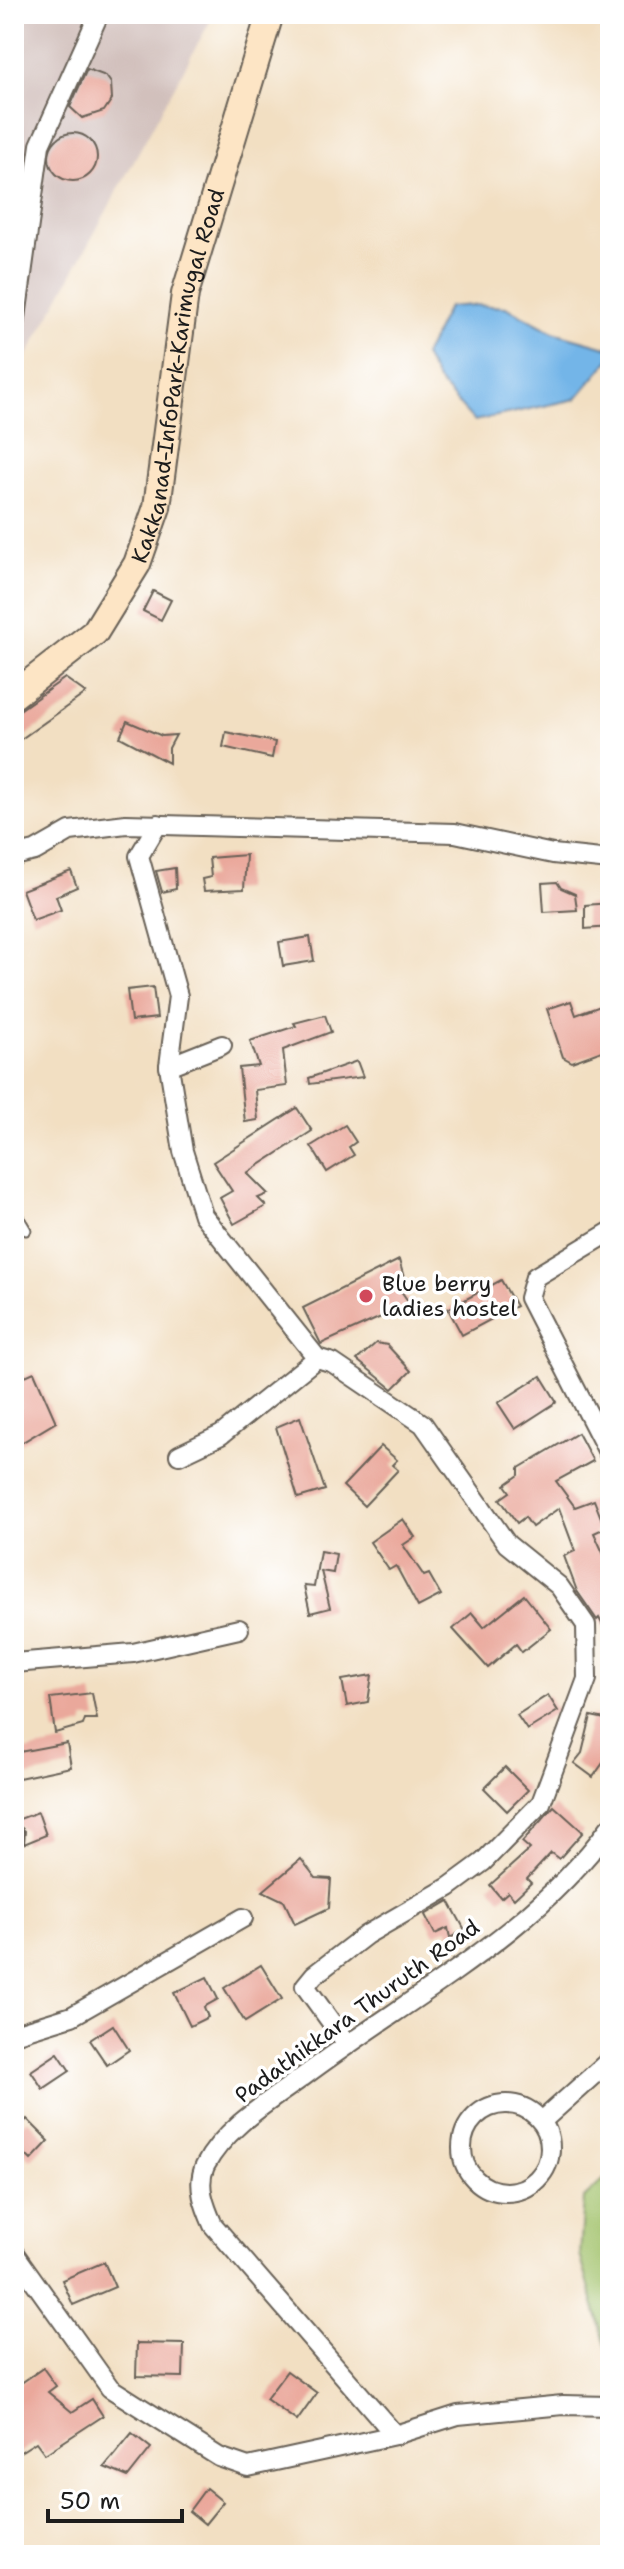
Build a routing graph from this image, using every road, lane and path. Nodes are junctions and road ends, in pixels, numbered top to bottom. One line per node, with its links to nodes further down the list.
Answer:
1 (99, 14): 3 (street)
2 (270, 14): 4 (main road, Kakkanad-InfoPark-Karimugal Road)
3 (14, 332)
4 (14, 695)
5 (158, 824): 6 (street); 7 (street); 9 (street)
6 (14, 856)
7 (610, 860)
8 (222, 1045): 9 (street)
9 (169, 1066): 13 (street)
10 (14, 1210): 11 (lane)
11 (26, 1230)
12 (610, 1232): 15 (street)
13 (317, 1358): 14 (street); 21 (street)
14 (179, 1455)
15 (610, 1456)
16 (239, 1629): 17 (street)
17 (14, 1663)
18 (610, 1827): 21 (street, Padathikkara Thuruth Road)
19 (243, 1918): 20 (street)
20 (14, 2034)
21 (347, 2044): 26 (street, Padathikkara Thuruth Road)
22 (610, 2060): 23 (street)
23 (542, 2121): 23 (street)
24 (14, 2253): 26 (street)
25 (610, 2406): 26 (street)
26 (395, 2435)

